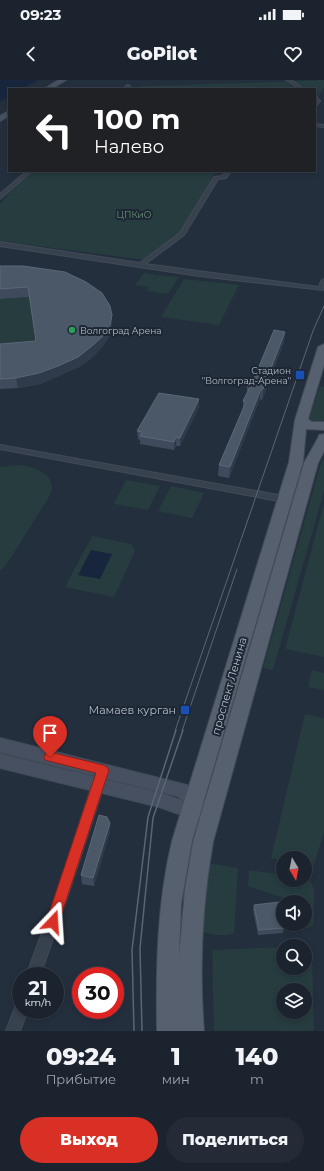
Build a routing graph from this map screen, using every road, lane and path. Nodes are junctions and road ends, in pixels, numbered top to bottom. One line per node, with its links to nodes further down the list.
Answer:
1 (63, 80): 4 (main road)
2 (67, 80): 5 (main road)
3 (288, 80): 6 (street)
4 (49, 88)
5 (53, 88)
6 (300, 88)
7 (8, 113): 8 (main road)
8 (0, 119)
9 (29, 172): 11 (street)
10 (228, 172): 13 (street)
11 (0, 197)
12 (0, 244): 13 (street)
13 (142, 264): 14 (street)
14 (324, 280)
15 (324, 347): 16 (main road, проспект Ленина)
16 (301, 420): 17 (main road); 20 (main road, проспект Ленина)
17 (324, 426)
18 (324, 438): 24 (main road, проспект Ленина)
19 (0, 447): 20 (street)
20 (284, 499): 24 (main road, проспект Ленина)
21 (0, 745): 23 (main road)
22 (0, 761): 23 (main road)
23 (101, 777): 24 (main road); 25 (street)
24 (198, 810): 28 (main road, проспект Ленина); 29 (main road, проспект Ленина)
25 (36, 967)
26 (18, 1019): 27 (street)
27 (13, 1031)
28 (169, 1031)
29 (192, 1031)

